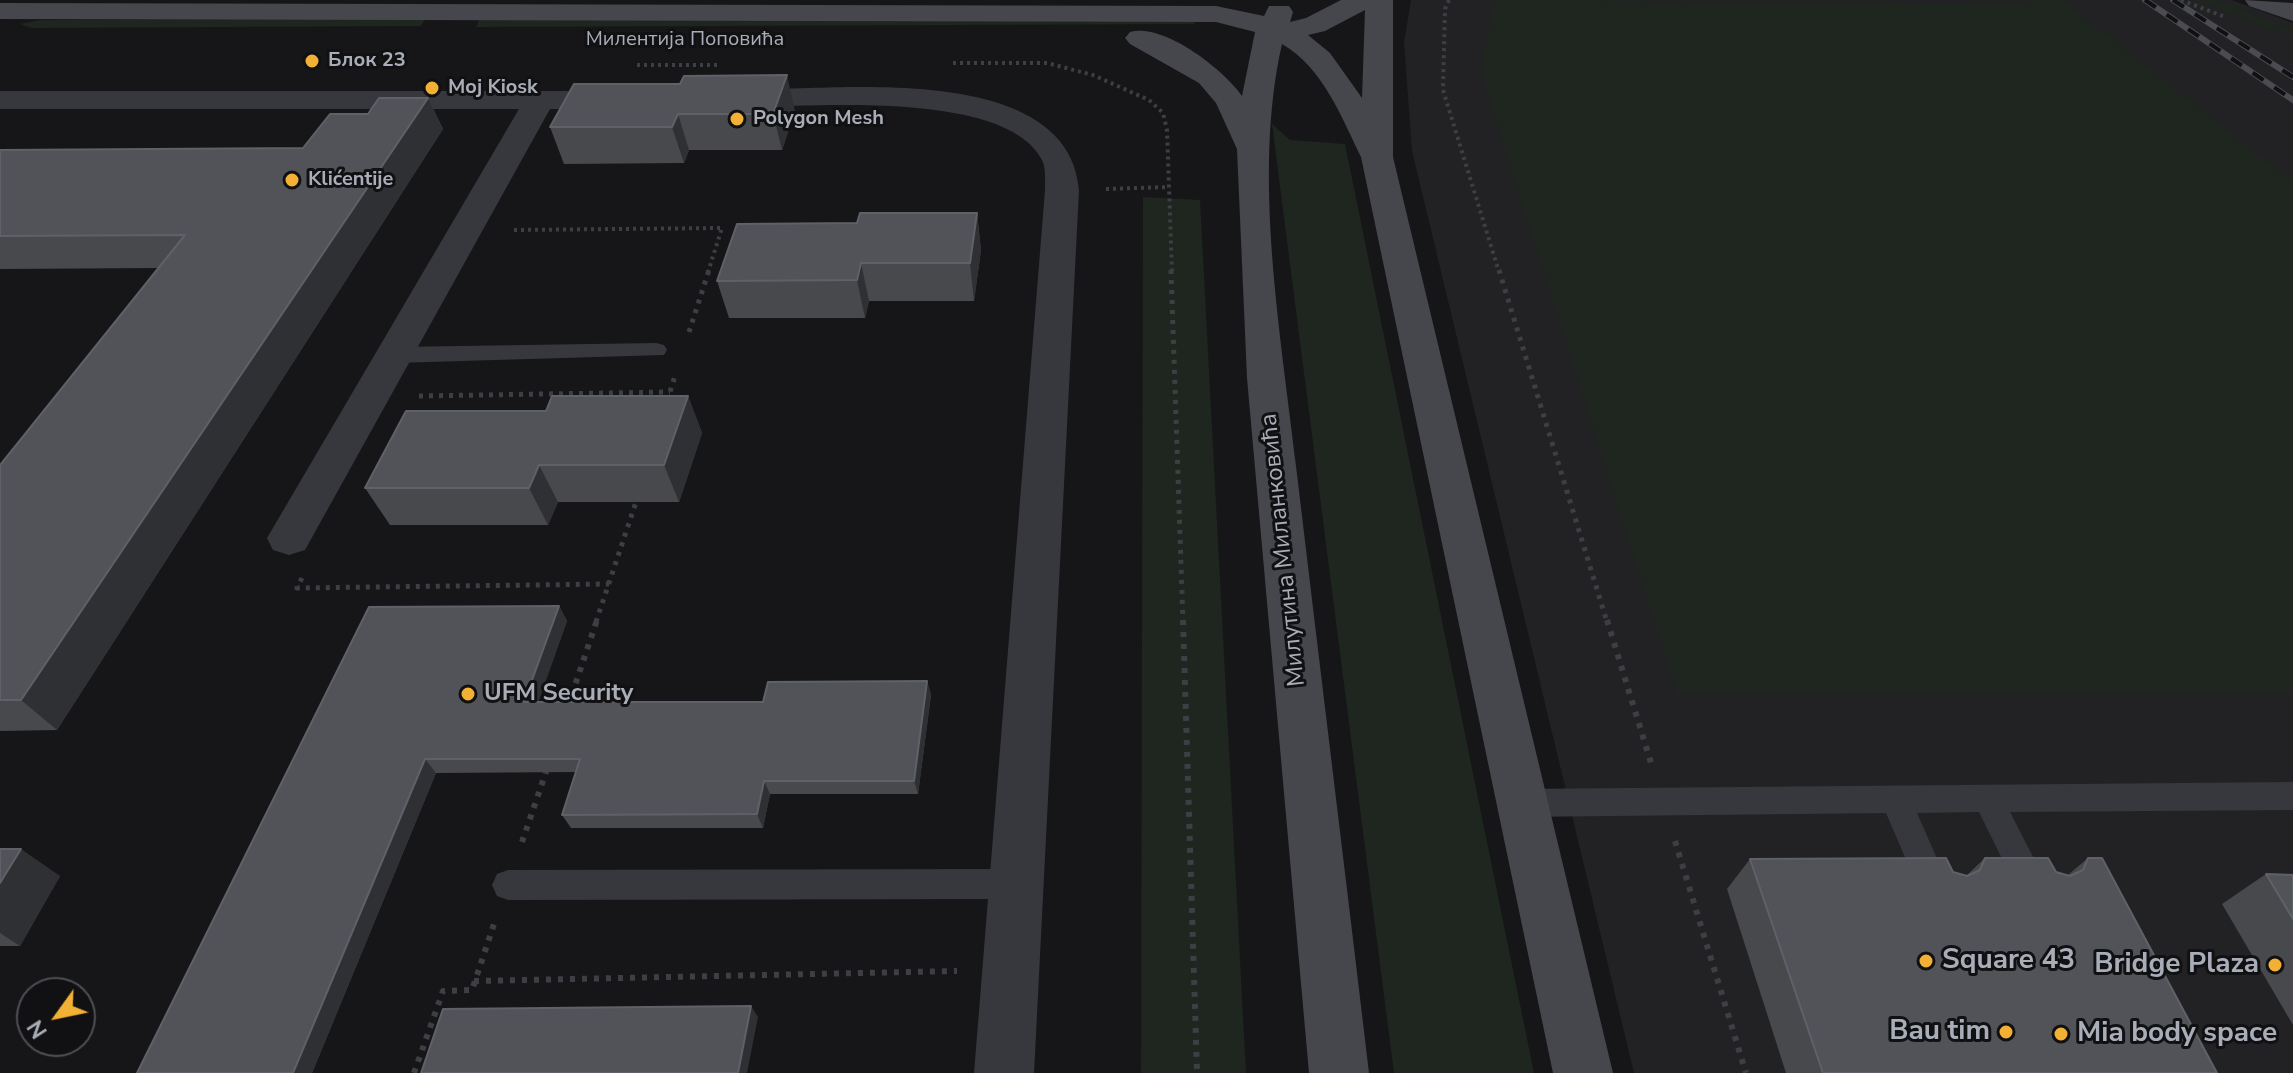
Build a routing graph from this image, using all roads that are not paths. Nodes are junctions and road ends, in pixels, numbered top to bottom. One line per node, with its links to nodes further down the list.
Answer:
1 (1169, 0): 7 (street)
2 (1284, 0): 9 (street)
3 (1362, 0): 9 (street, Милентија Поповића)
4 (1379, 0): 17 (street)
5 (2259, 0): 8 (street)
6 (0, 11): 7 (street, Милентија Поповића)
7 (1107, 12): 9 (street)
8 (2293, 13)
9 (1276, 32): 10 (street, Милентија Поповића); 16 (street, Милутина Миланковића); 17 (street)
10 (1140, 38): 11 (street, Милентија Поповића); 16 (street)
11 (290, 40)
12 (703, 99): 25 (street)
13 (0, 100): 14 (street)
14 (540, 100): 15 (street); 19 (street)
15 (656, 100)
16 (1251, 148): 30 (street, Милутина Миланковића)
17 (1377, 157): 24 (street)
18 (656, 350): 19 (lane)
19 (394, 355): 20 (street)
20 (289, 538)
21 (2293, 796): 22 (lane)
22 (1988, 800): 23 (lane); 28 (lane)
23 (1896, 801): 24 (lane); 27 (lane)
24 (1520, 803): 31 (street)
25 (1016, 884): 26 (lane); 29 (street)
26 (508, 885)
27 (1934, 888)
28 (2033, 888)
29 (1004, 1073)
30 (1339, 1073)
31 (1583, 1073)

